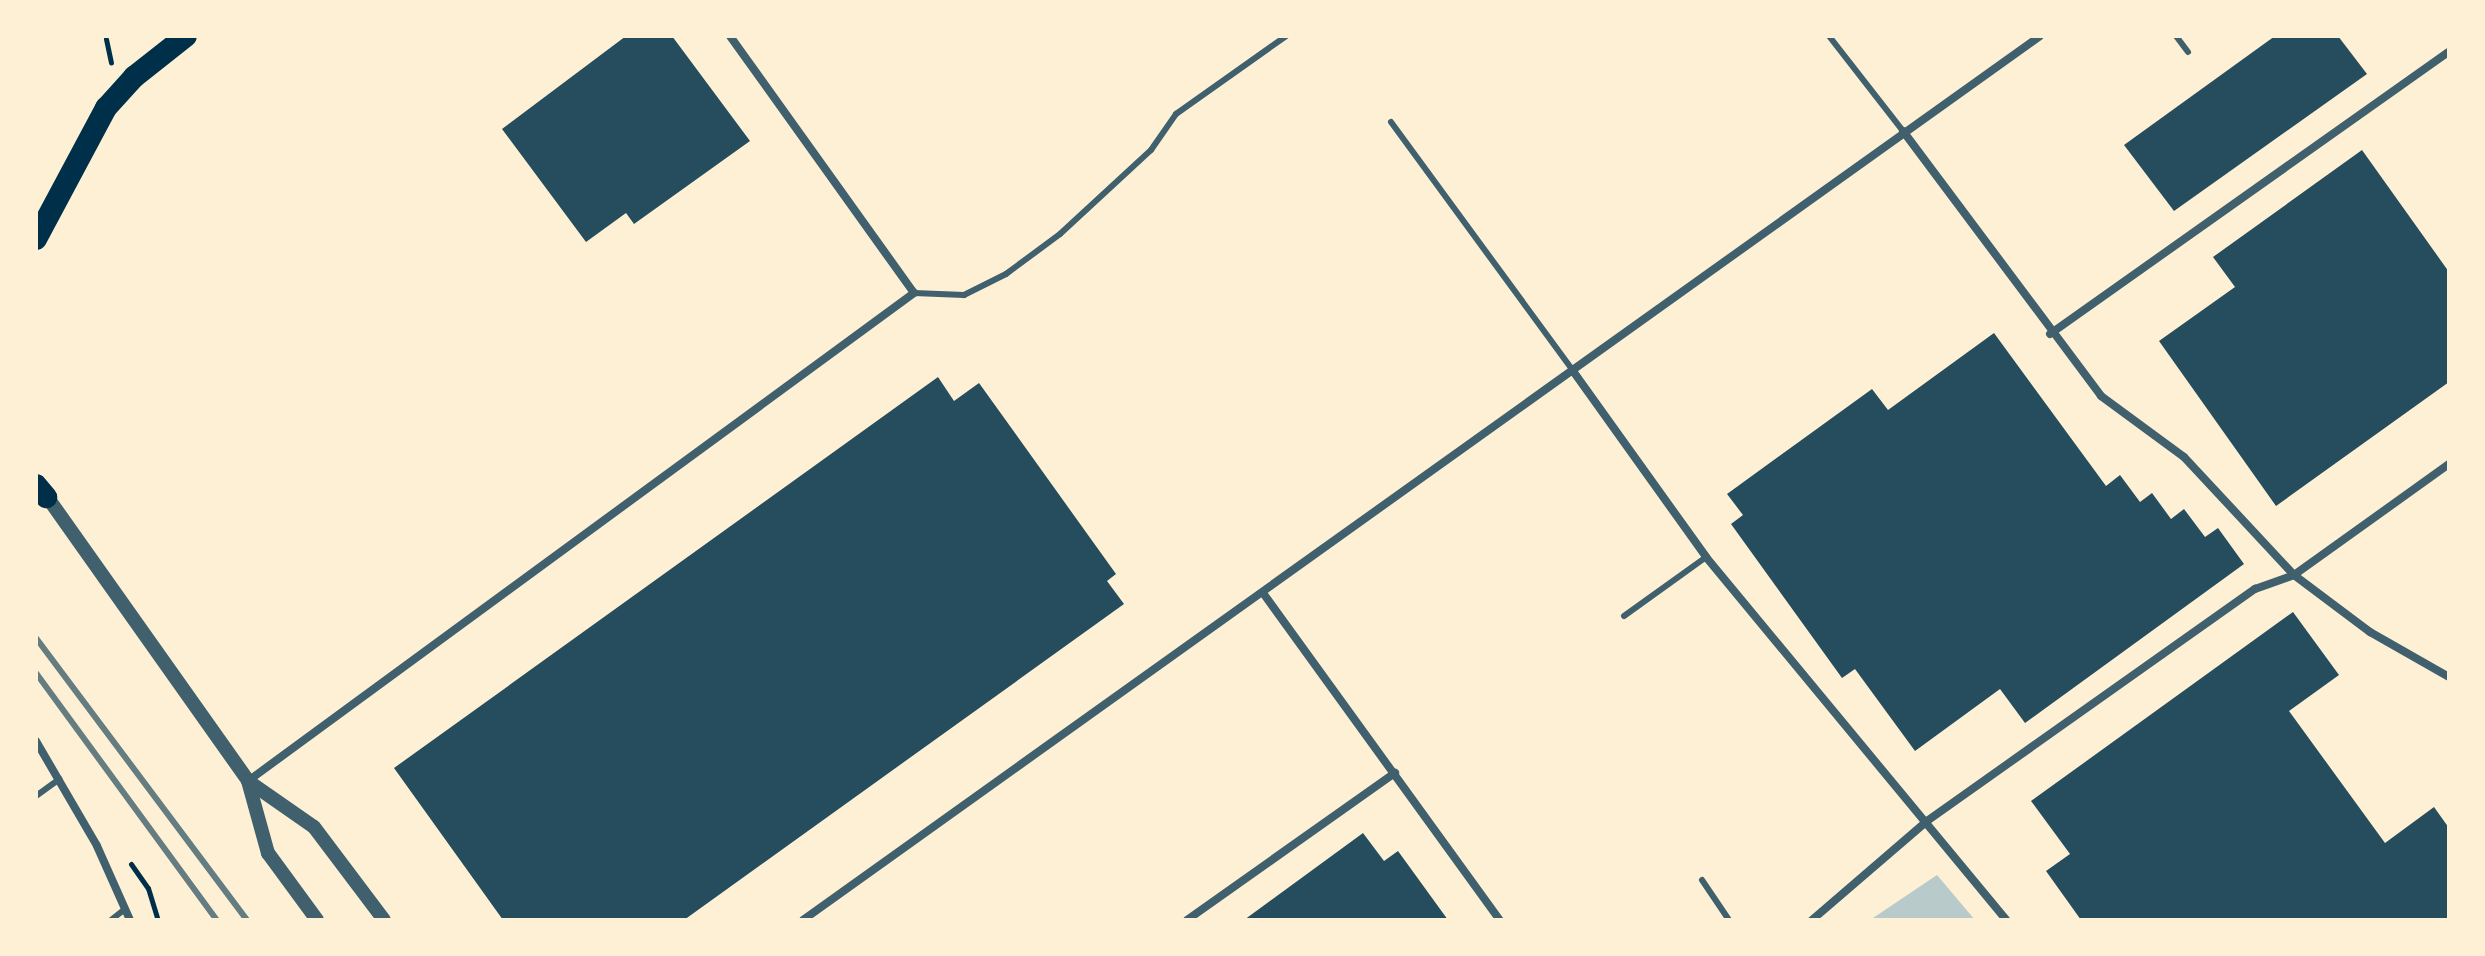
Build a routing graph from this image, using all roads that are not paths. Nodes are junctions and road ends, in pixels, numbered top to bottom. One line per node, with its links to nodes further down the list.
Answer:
1 (186, 36): 11 (highway)
2 (730, 36): 12 (street)
3 (1286, 36): 12 (lane)
4 (1829, 36): 10 (lane)
5 (2040, 36): 10 (street)
6 (2176, 36): 7 (lane)
7 (2188, 52)
8 (2449, 52): 13 (street)
9 (1391, 122): 14 (lane)
10 (1903, 131): 13 (street); 14 (street)
11 (36, 239)
12 (914, 293): 26 (street)
13 (2050, 334): 19 (street)
14 (1573, 371): 18 (street); 20 (street)
15 (2449, 464): 19 (street)
16 (36, 476): 17 (street)
17 (41, 491): 26 (street)
18 (1706, 557): 21 (lane); 28 (street)
19 (2294, 575): 22 (street); 28 (street)
20 (1263, 593): 24 (street); 35 (street)
21 (1624, 616)
22 (2449, 677)
23 (36, 741): 25 (street)
24 (1395, 773): 36 (street); 37 (street)
25 (60, 779): 27 (lane); 30 (street)
26 (248, 781): 33 (street); 34 (street)
27 (36, 796)
28 (1927, 821): 39 (street); 40 (street)
29 (1702, 880): 38 (lane)
30 (125, 909): 31 (lane); 32 (street)
31 (111, 920)
32 (130, 920)
33 (317, 920)
34 (384, 920)
35 (803, 920)
36 (1187, 920)
37 (1500, 920)
38 (1729, 920)
39 (1812, 920)
40 (2006, 920)

